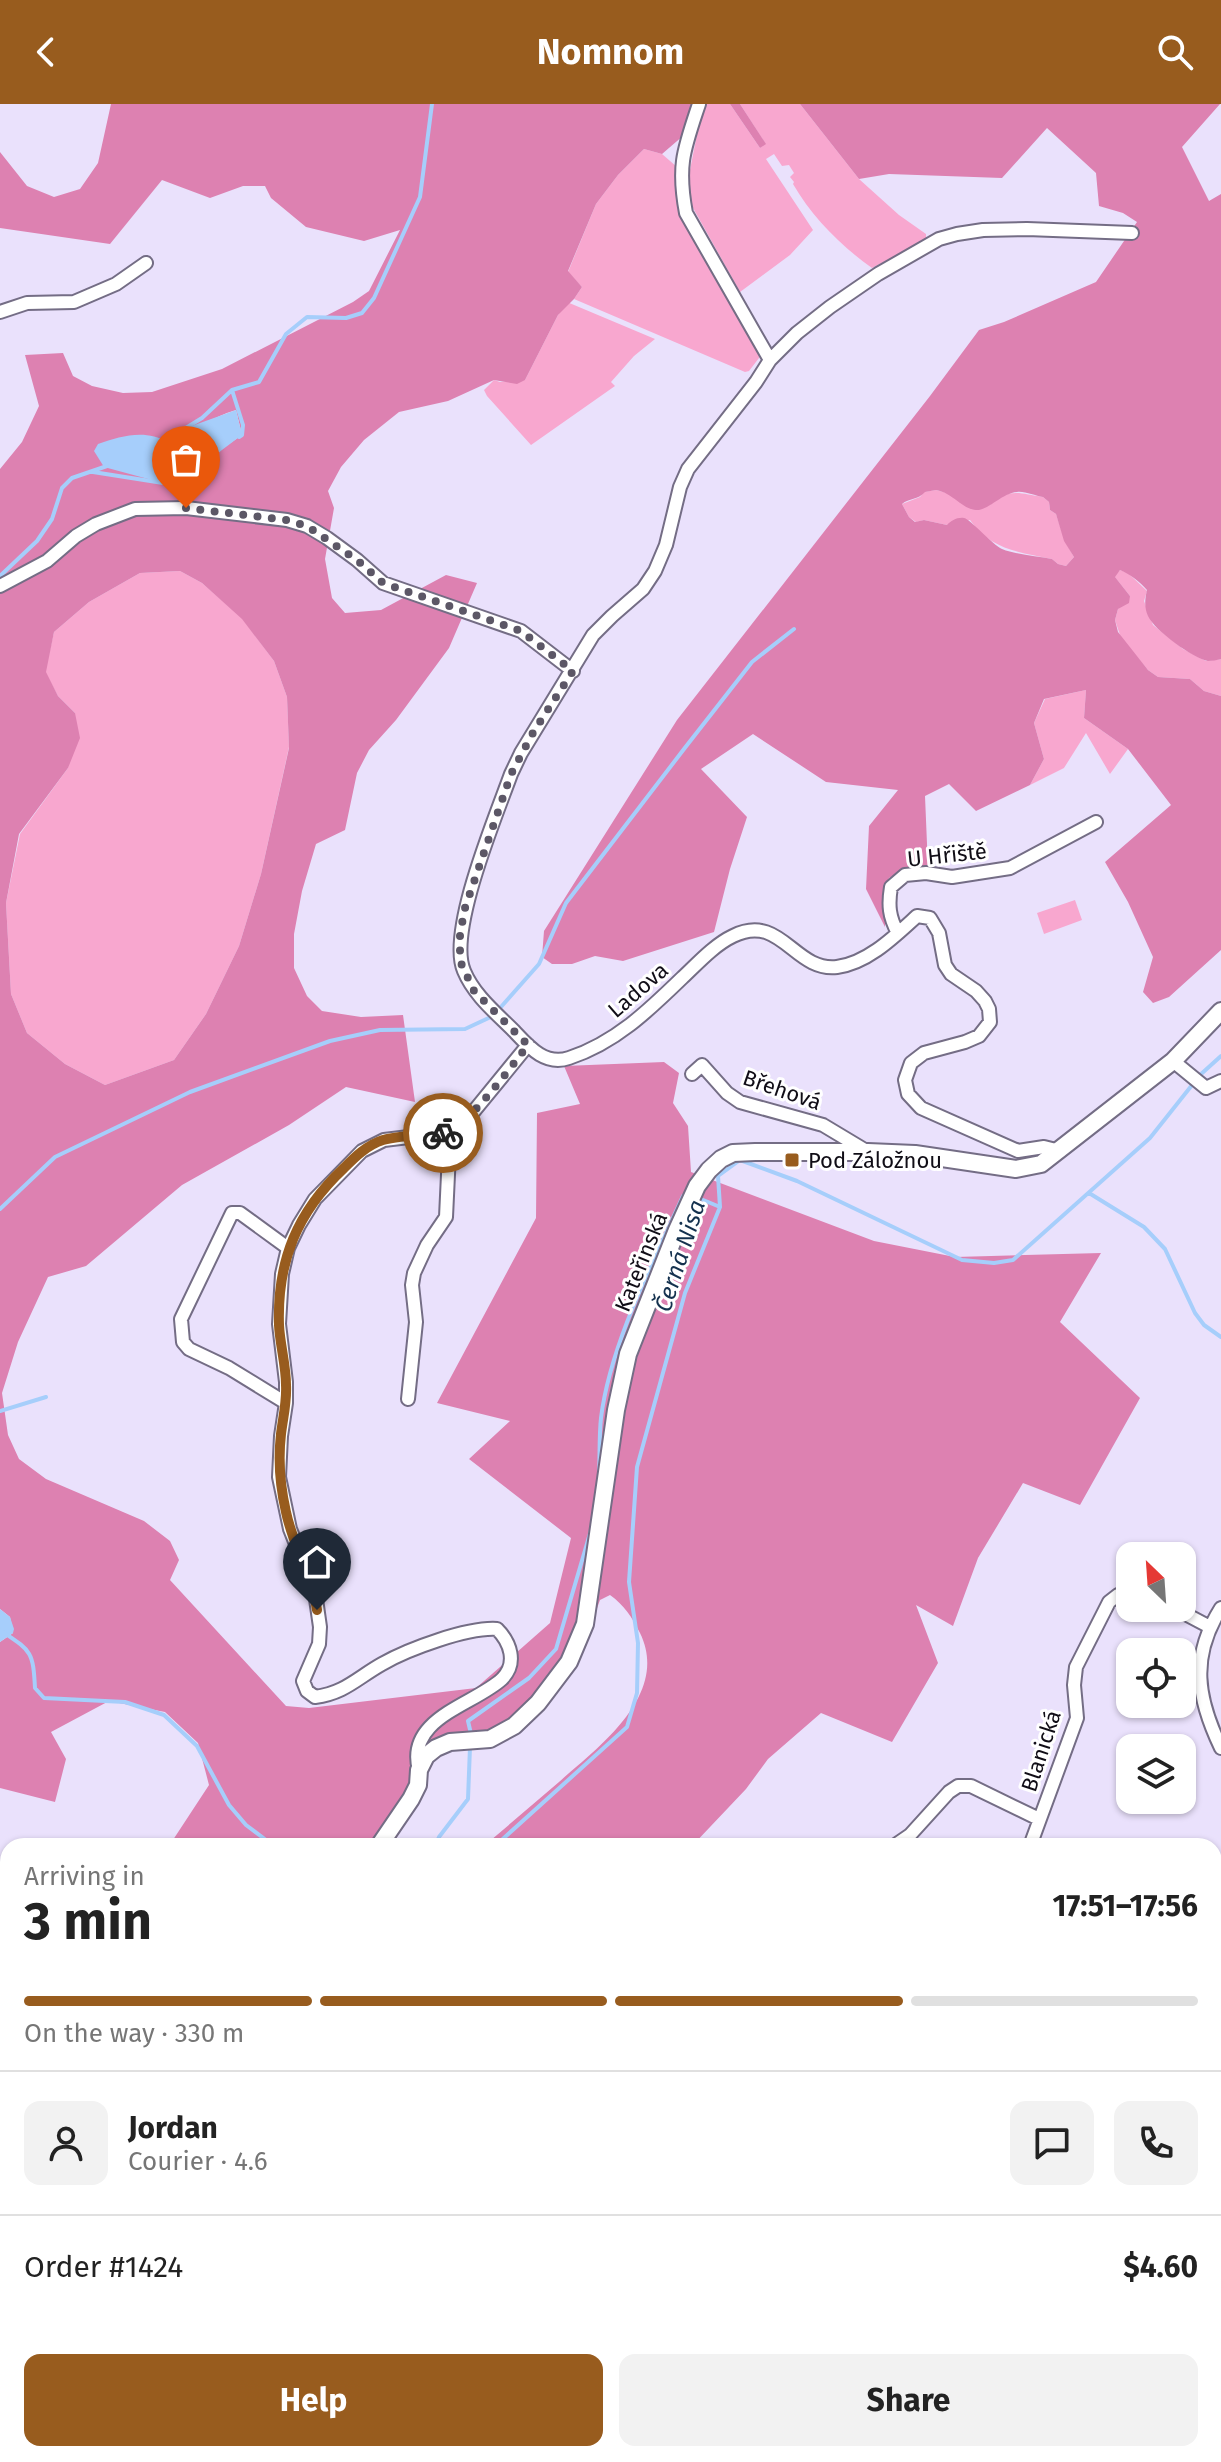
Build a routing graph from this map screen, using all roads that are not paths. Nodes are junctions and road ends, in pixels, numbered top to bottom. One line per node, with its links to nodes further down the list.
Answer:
1 (699, 104): 5 (street)
2 (1132, 233): 5 (street, Ladova)
3 (146, 263): 4 (street)
4 (0, 312)
5 (770, 360): 7 (street, Ladova)
6 (0, 586): 7 (street)
7 (573, 671): 11 (street, Ladova)
8 (1096, 822): 9 (street, U Hřiště)
9 (898, 933): 11 (street, Ladova); 16 (street, Ladova)
10 (1221, 1011): 12 (street, Kateřinská)
11 (528, 1045): 15 (street)
12 (1179, 1066): 14 (street); 16 (street, Kateřinská)
13 (692, 1074): 17 (street, Břehová)
14 (1221, 1081)
15 (450, 1132): 18 (street); 19 (street)
16 (1060, 1151): 17 (street, Kateřinská)
17 (868, 1152): 27 (street, Kateřinská)
18 (288, 1248): 20 (street); 20 (street)
19 (408, 1399)
20 (286, 1403): 27 (street)
21 (1221, 1592): 23 (street)
22 (1116, 1597): 28 (street, Blanická)
23 (1220, 1610): 25 (street)
24 (1196, 1620): 25 (street)
25 (1210, 1627): 26 (street)
26 (1221, 1748)
27 (419, 1770): 29 (street, Kateřinská)
28 (1039, 1819): 30 (street); 31 (street, Blanická)
29 (384, 1838)
30 (906, 1838)
31 (1033, 1838)

